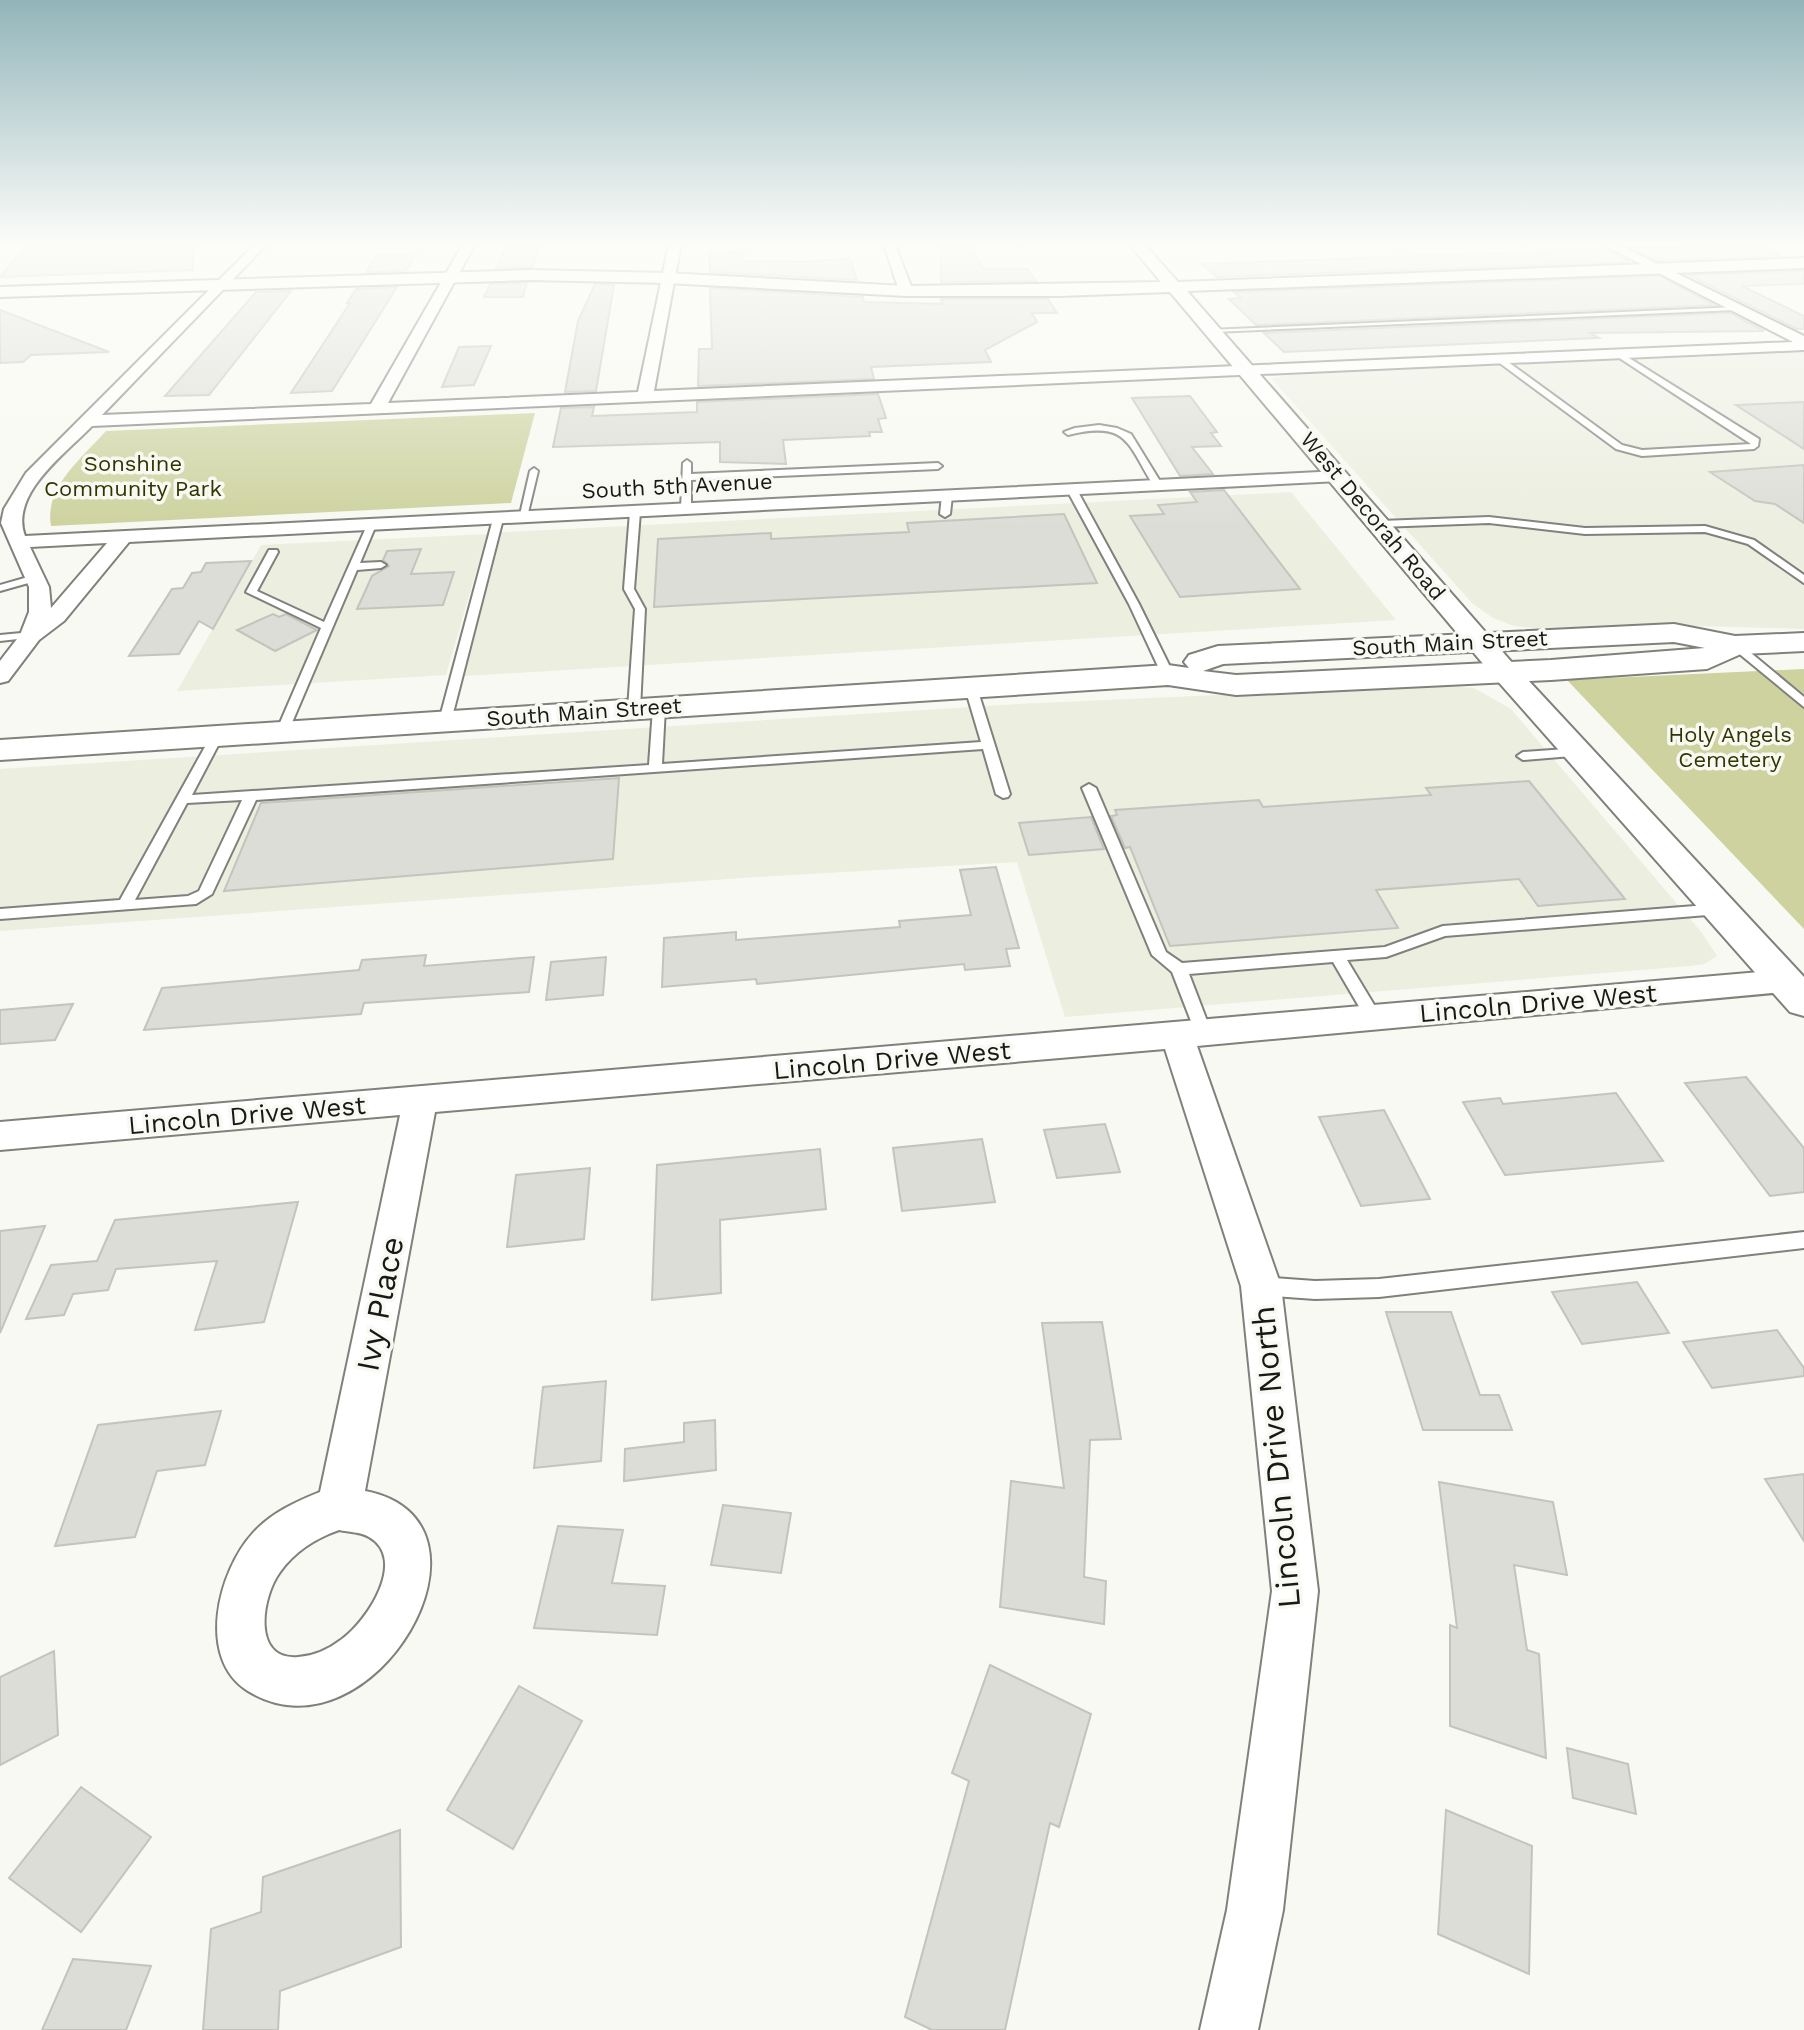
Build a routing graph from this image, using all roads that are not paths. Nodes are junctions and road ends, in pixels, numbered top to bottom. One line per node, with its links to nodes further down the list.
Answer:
1 (168, 339): 11 (street)
2 (416, 339): 10 (street)
3 (656, 339): 9 (street)
4 (1221, 339): 8 (street, West Decorah Road)
5 (1804, 344): 6 (street)
6 (1621, 355): 7 (street); 7 (lane)
7 (1501, 361): 8 (street)
8 (1251, 373): 9 (street); 16 (street, West Decorah Road)
9 (645, 399): 10 (street)
10 (376, 410): 11 (street)
11 (88, 421): 27 (street)
12 (1068, 432): 18 (lane)
13 (687, 463): 17 (lane)
14 (938, 466): 17 (lane)
15 (534, 471): 22 (lane)
16 (1339, 476): 18 (street, South 5th Avenue); 24 (street, West Decorah Road)
17 (687, 477): 20 (lane)
18 (1158, 486): 19 (street, South 5th Avenue)
19 (1072, 490): 20 (street, South 5th Avenue); 41 (lane)
20 (686, 509): 21 (street, South 5th Avenue)
21 (635, 512): 22 (street, South 5th Avenue); 45 (lane)
22 (522, 517): 23 (street, South 5th Avenue)
23 (498, 519): 25 (street, South 5th Avenue); 46 (lane)
24 (1380, 524): 32 (lane); 37 (street, West Decorah Road)
25 (371, 525): 26 (street, South 5th Avenue); 30 (lane)
26 (123, 537): 27 (street, South 5th Avenue); 35 (street)
27 (18, 542): 31 (street)
28 (273, 552): 34 (lane)
29 (381, 565): 30 (lane)
30 (353, 567): 34 (lane)
31 (35, 578): 33 (lane); 35 (street)
32 (1804, 580)
33 (0, 588)
34 (327, 627): 47 (lane)
35 (32, 635): 36 (lane); 42 (street)
36 (0, 638)
37 (1479, 641): 39 (main road, South Main Street); 40 (street, West Decorah Road); 41 (main road, South Main Street)
38 (1804, 642): 39 (main road, South Main Street)
39 (1735, 645): 40 (main road, South Main Street); 44 (lane)
40 (1505, 672): 41 (main road, South Main Street); 51 (street, West Decorah Road)
41 (1168, 675): 43 (main road, South Main Street)
42 (0, 676)
43 (971, 688): 45 (main road, South Main Street); 49 (lane)
44 (1804, 703)
45 (646, 708): 46 (main road, South Main Street); 53 (lane)
46 (445, 721): 47 (main road, South Main Street)
47 (282, 732): 48 (main road, South Main Street)
48 (217, 736): 50 (main road, South Main Street); 57 (lane)
49 (988, 745): 53 (lane); 55 (lane)
50 (0, 750)
51 (1580, 752): 52 (lane); 59 (street, West Decorah Road)
52 (1523, 756)
53 (655, 768): 56 (lane)
54 (1089, 788): 62 (lane)
55 (1003, 794)
56 (251, 796): 57 (lane); 58 (lane)
57 (182, 799): 58 (lane)
58 (125, 905): 60 (lane)
59 (1720, 909): 61 (lane); 63 (street, West Decorah Road)
60 (0, 914)
61 (1337, 956): 62 (lane); 64 (lane)
62 (1179, 969): 65 (lane)
63 (1794, 992): 64 (street, Lincoln Drive West)
64 (1374, 1018): 65 (street, Lincoln Drive West)
65 (1190, 1035): 66 (street, Lincoln Drive West); 69 (street, Lincoln Drive North)
66 (420, 1101): 67 (street, Lincoln Drive West); 70 (street, Ivy Place)
67 (0, 1136)
68 (1804, 1240): 69 (lane)
69 (1261, 1286): 71 (street, Lincoln Drive North)
70 (339, 1508)
71 (1229, 2030)

